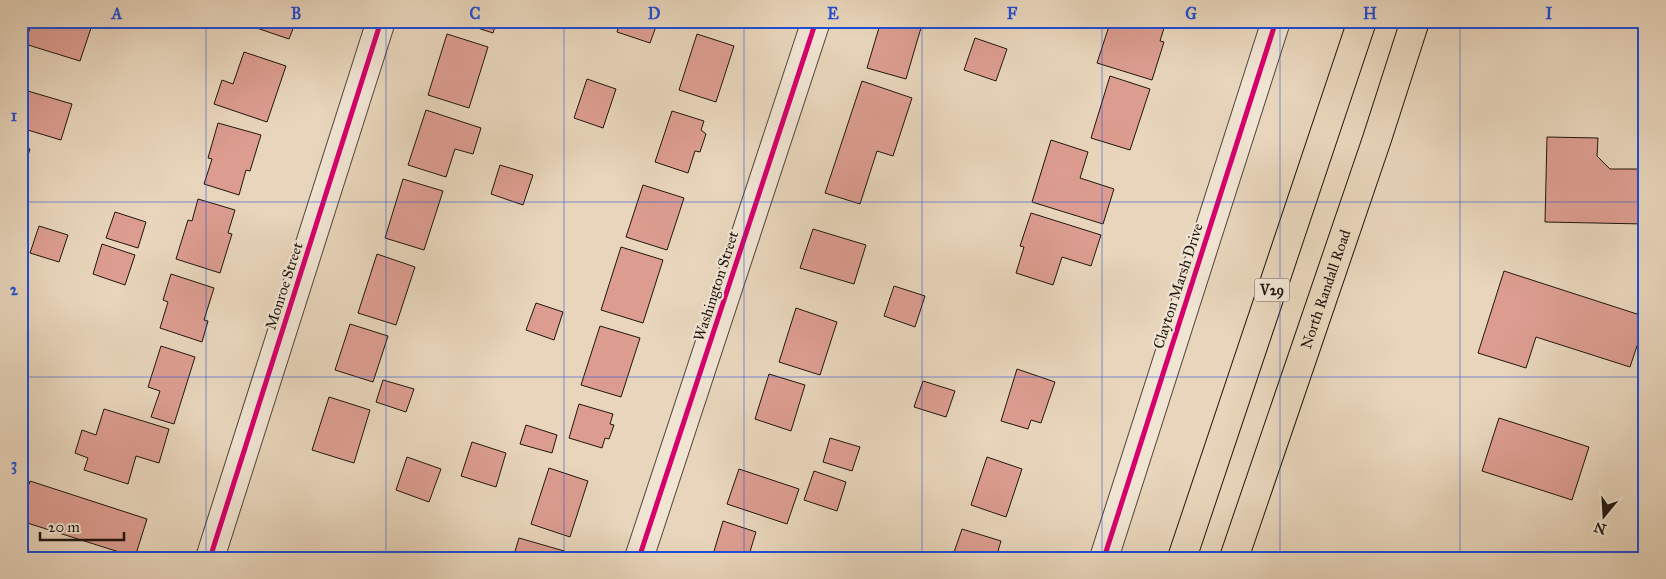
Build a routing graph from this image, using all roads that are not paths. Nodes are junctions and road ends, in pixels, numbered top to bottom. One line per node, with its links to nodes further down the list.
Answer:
1 (381, 21): 6 (street, Monroe Street)
2 (816, 21): 7 (street, Washington Street)
3 (1276, 21): 8 (street, Clayton Marsh Drive)
4 (1362, 21): 9 (main road, V29)
5 (1415, 21): 10 (main road, North Randall Road)
6 (210, 558)
7 (639, 558)
8 (1104, 558)
9 (1182, 558)
10 (1234, 558)

